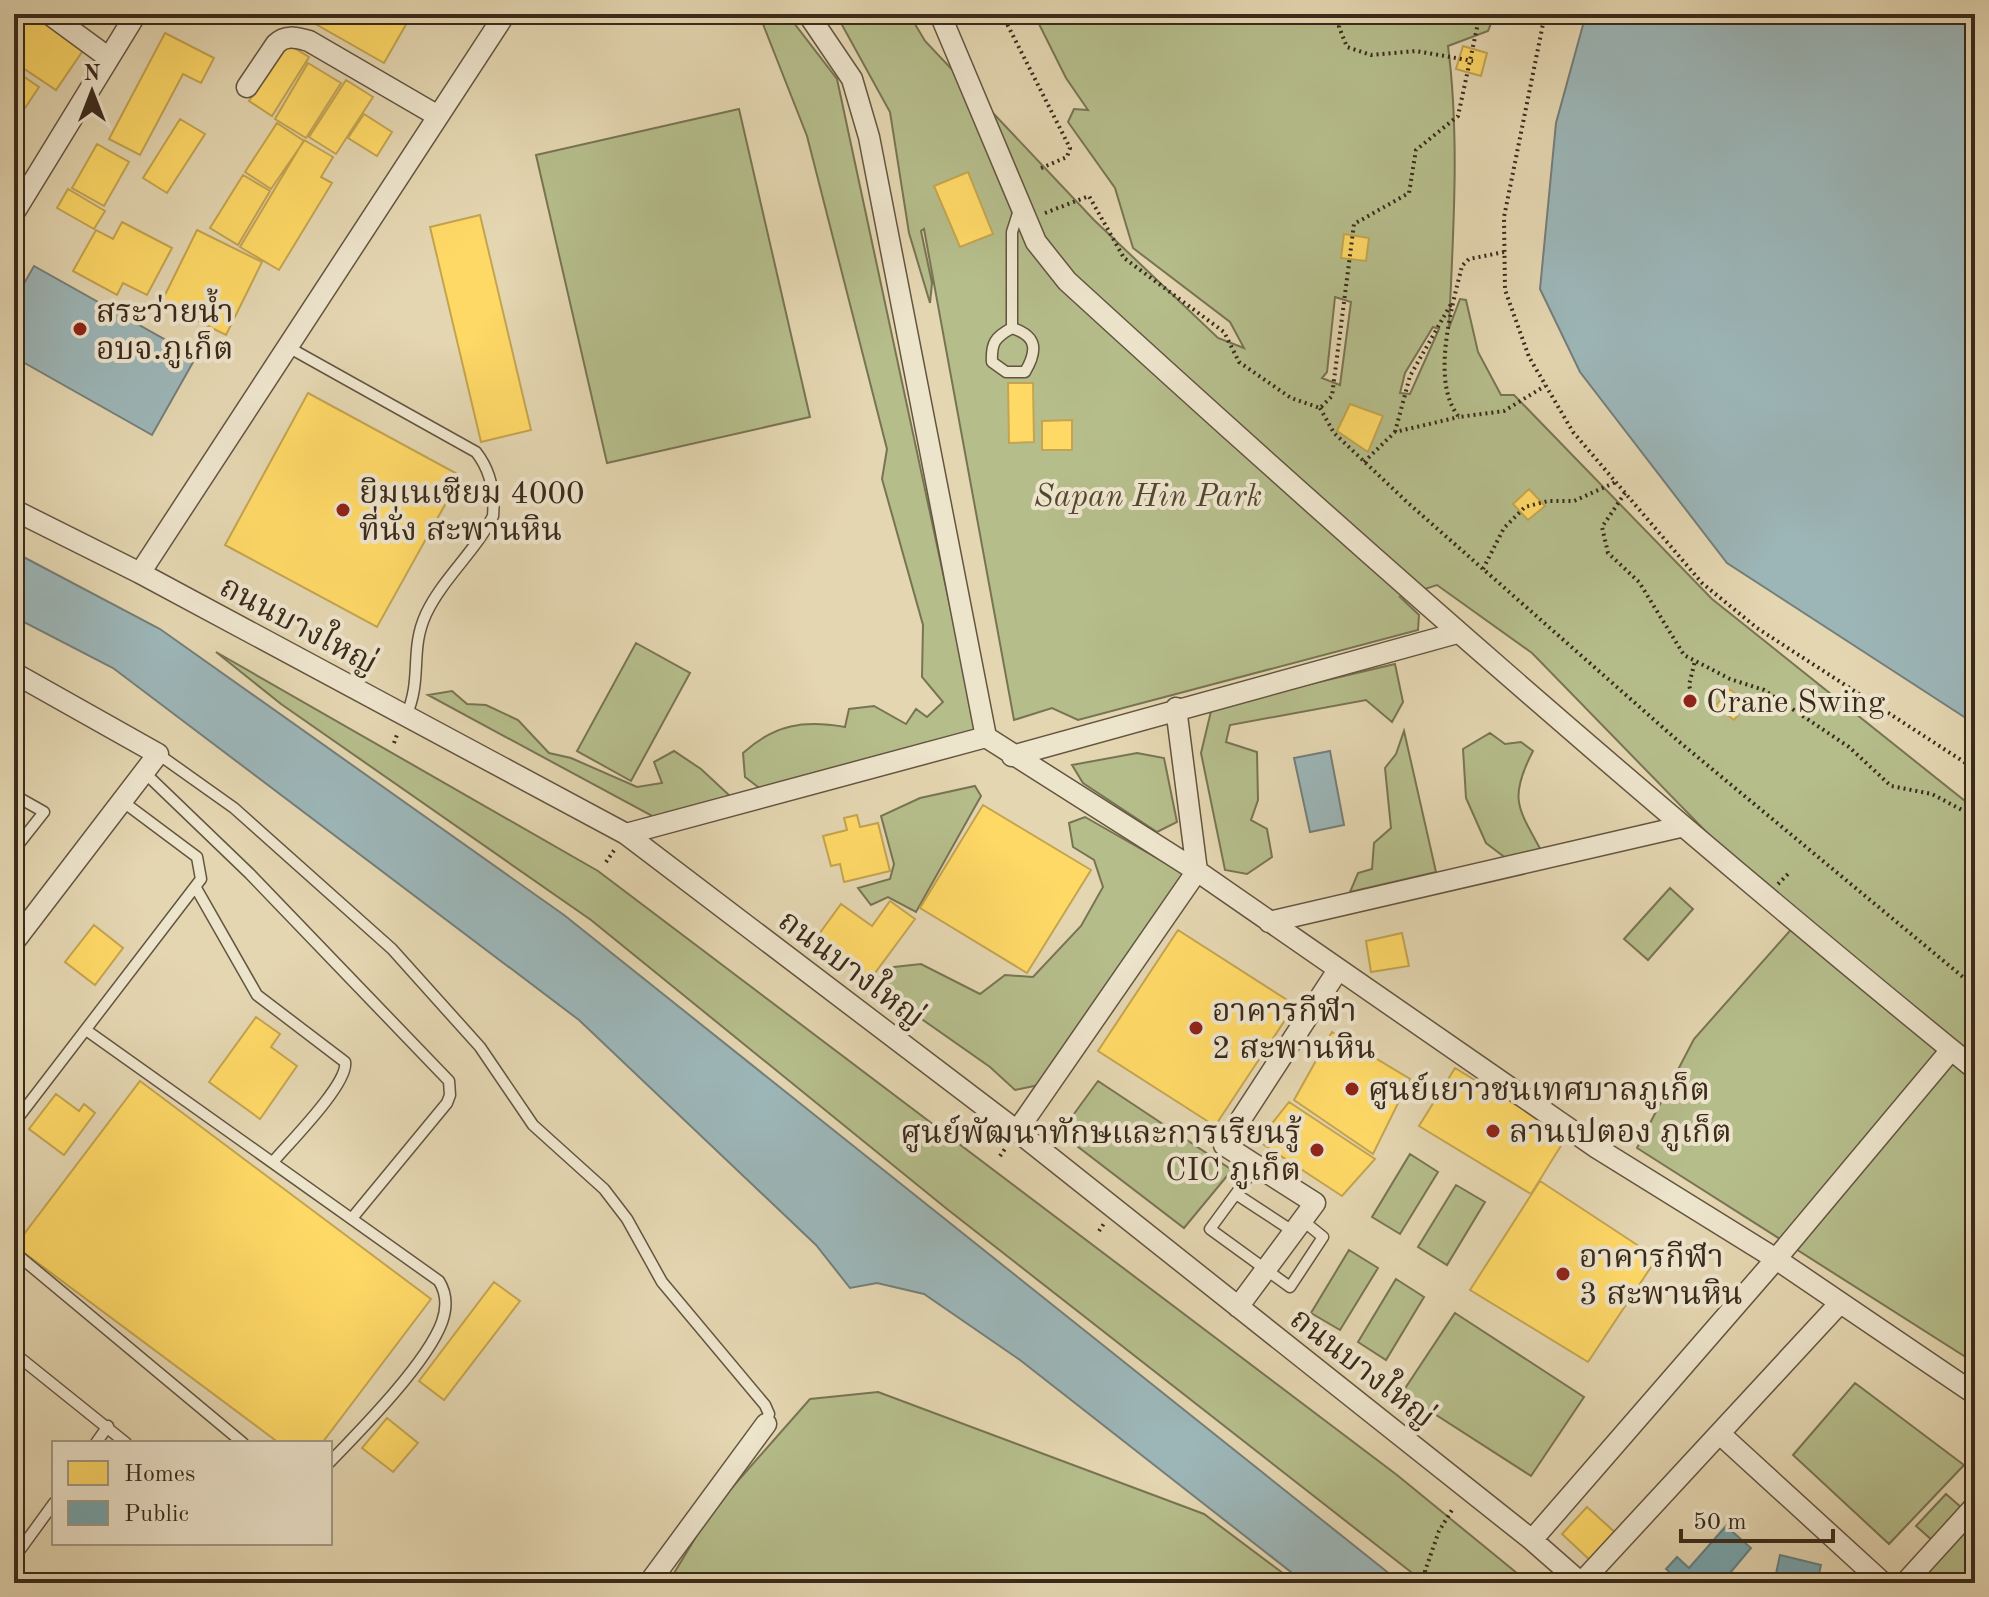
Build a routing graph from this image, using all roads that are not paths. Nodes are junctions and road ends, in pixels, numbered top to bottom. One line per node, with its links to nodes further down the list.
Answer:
1 (49, 14): 6 (street)
2 (136, 14): 6 (street)
3 (505, 14): 8 (street)
4 (808, 14): 19 (street)
5 (940, 14): 9 (street)
6 (109, 58): 10 (street)
7 (247, 87): 8 (street)
8 (438, 116): 12 (street)
9 (1021, 205): 11 (lane); 15 (street)
10 (14, 213)
11 (1012, 328): 11 (lane)
12 (288, 347): 14 (street); 18 (lane)
13 (14, 510): 14 (street, ถนนบางใหญ่)
14 (140, 573): 18 (street, ถนนบางใหญ่)
15 (1457, 633): 17 (street); 25 (street)
16 (14, 673): 20 (street)
17 (1176, 708): 21 (street); 28 (street)
18 (406, 716): 26 (street, ถนนบางใหญ่)
19 (986, 737): 21 (street); 26 (street)
20 (158, 754): 22 (street); 50 (lane)
21 (1012, 756): 28 (street)
22 (145, 773): 24 (street); 41 (lane)
23 (14, 795): 27 (lane)
24 (122, 801): 29 (lane); 31 (street)
25 (1680, 827): 30 (street); 34 (street)
26 (626, 834): 37 (street, ถนนบางใหญ่)
27 (14, 850)
28 (1197, 871): 30 (street); 37 (street)
29 (196, 888): 33 (lane); 38 (lane)
30 (1269, 922): 32 (street)
31 (14, 942)
32 (1338, 970): 39 (street); 44 (street)
33 (86, 1030): 36 (lane); 38 (lane)
34 (1951, 1050): 35 (street); 44 (street)
35 (1975, 1069)
36 (14, 1123)
37 (1017, 1131): 47 (street, ถนนบางใหญ่)
38 (273, 1162): 41 (lane)
39 (1257, 1165): 40 (lane); 42 (street)
40 (1236, 1194): 42 (lane); 45 (lane)
41 (353, 1217): 56 (lane)
42 (1298, 1226): 45 (street); 45 (lane)
43 (14, 1252): 55 (lane)
44 (1776, 1259): 46 (street); 59 (street)
45 (1266, 1270): 47 (street)
46 (1840, 1303): 49 (street); 52 (street)
47 (1238, 1307): 59 (street, ถนนบางใหญ่)
48 (14, 1353): 51 (lane)
49 (1975, 1394)
50 (766, 1424): 61 (street)
51 (108, 1426): 53 (lane); 54 (lane)
52 (1720, 1434): 62 (street); 63 (street)
53 (97, 1441)
54 (124, 1441)
55 (241, 1441)
56 (332, 1460)
57 (52, 1506): 60 (lane)
58 (1975, 1506): 64 (street)
59 (1532, 1540): 62 (street, ถนนบางใหญ่)
60 (14, 1558)
61 (649, 1583)
62 (1581, 1583)
63 (1883, 1583)
64 (1905, 1583)

